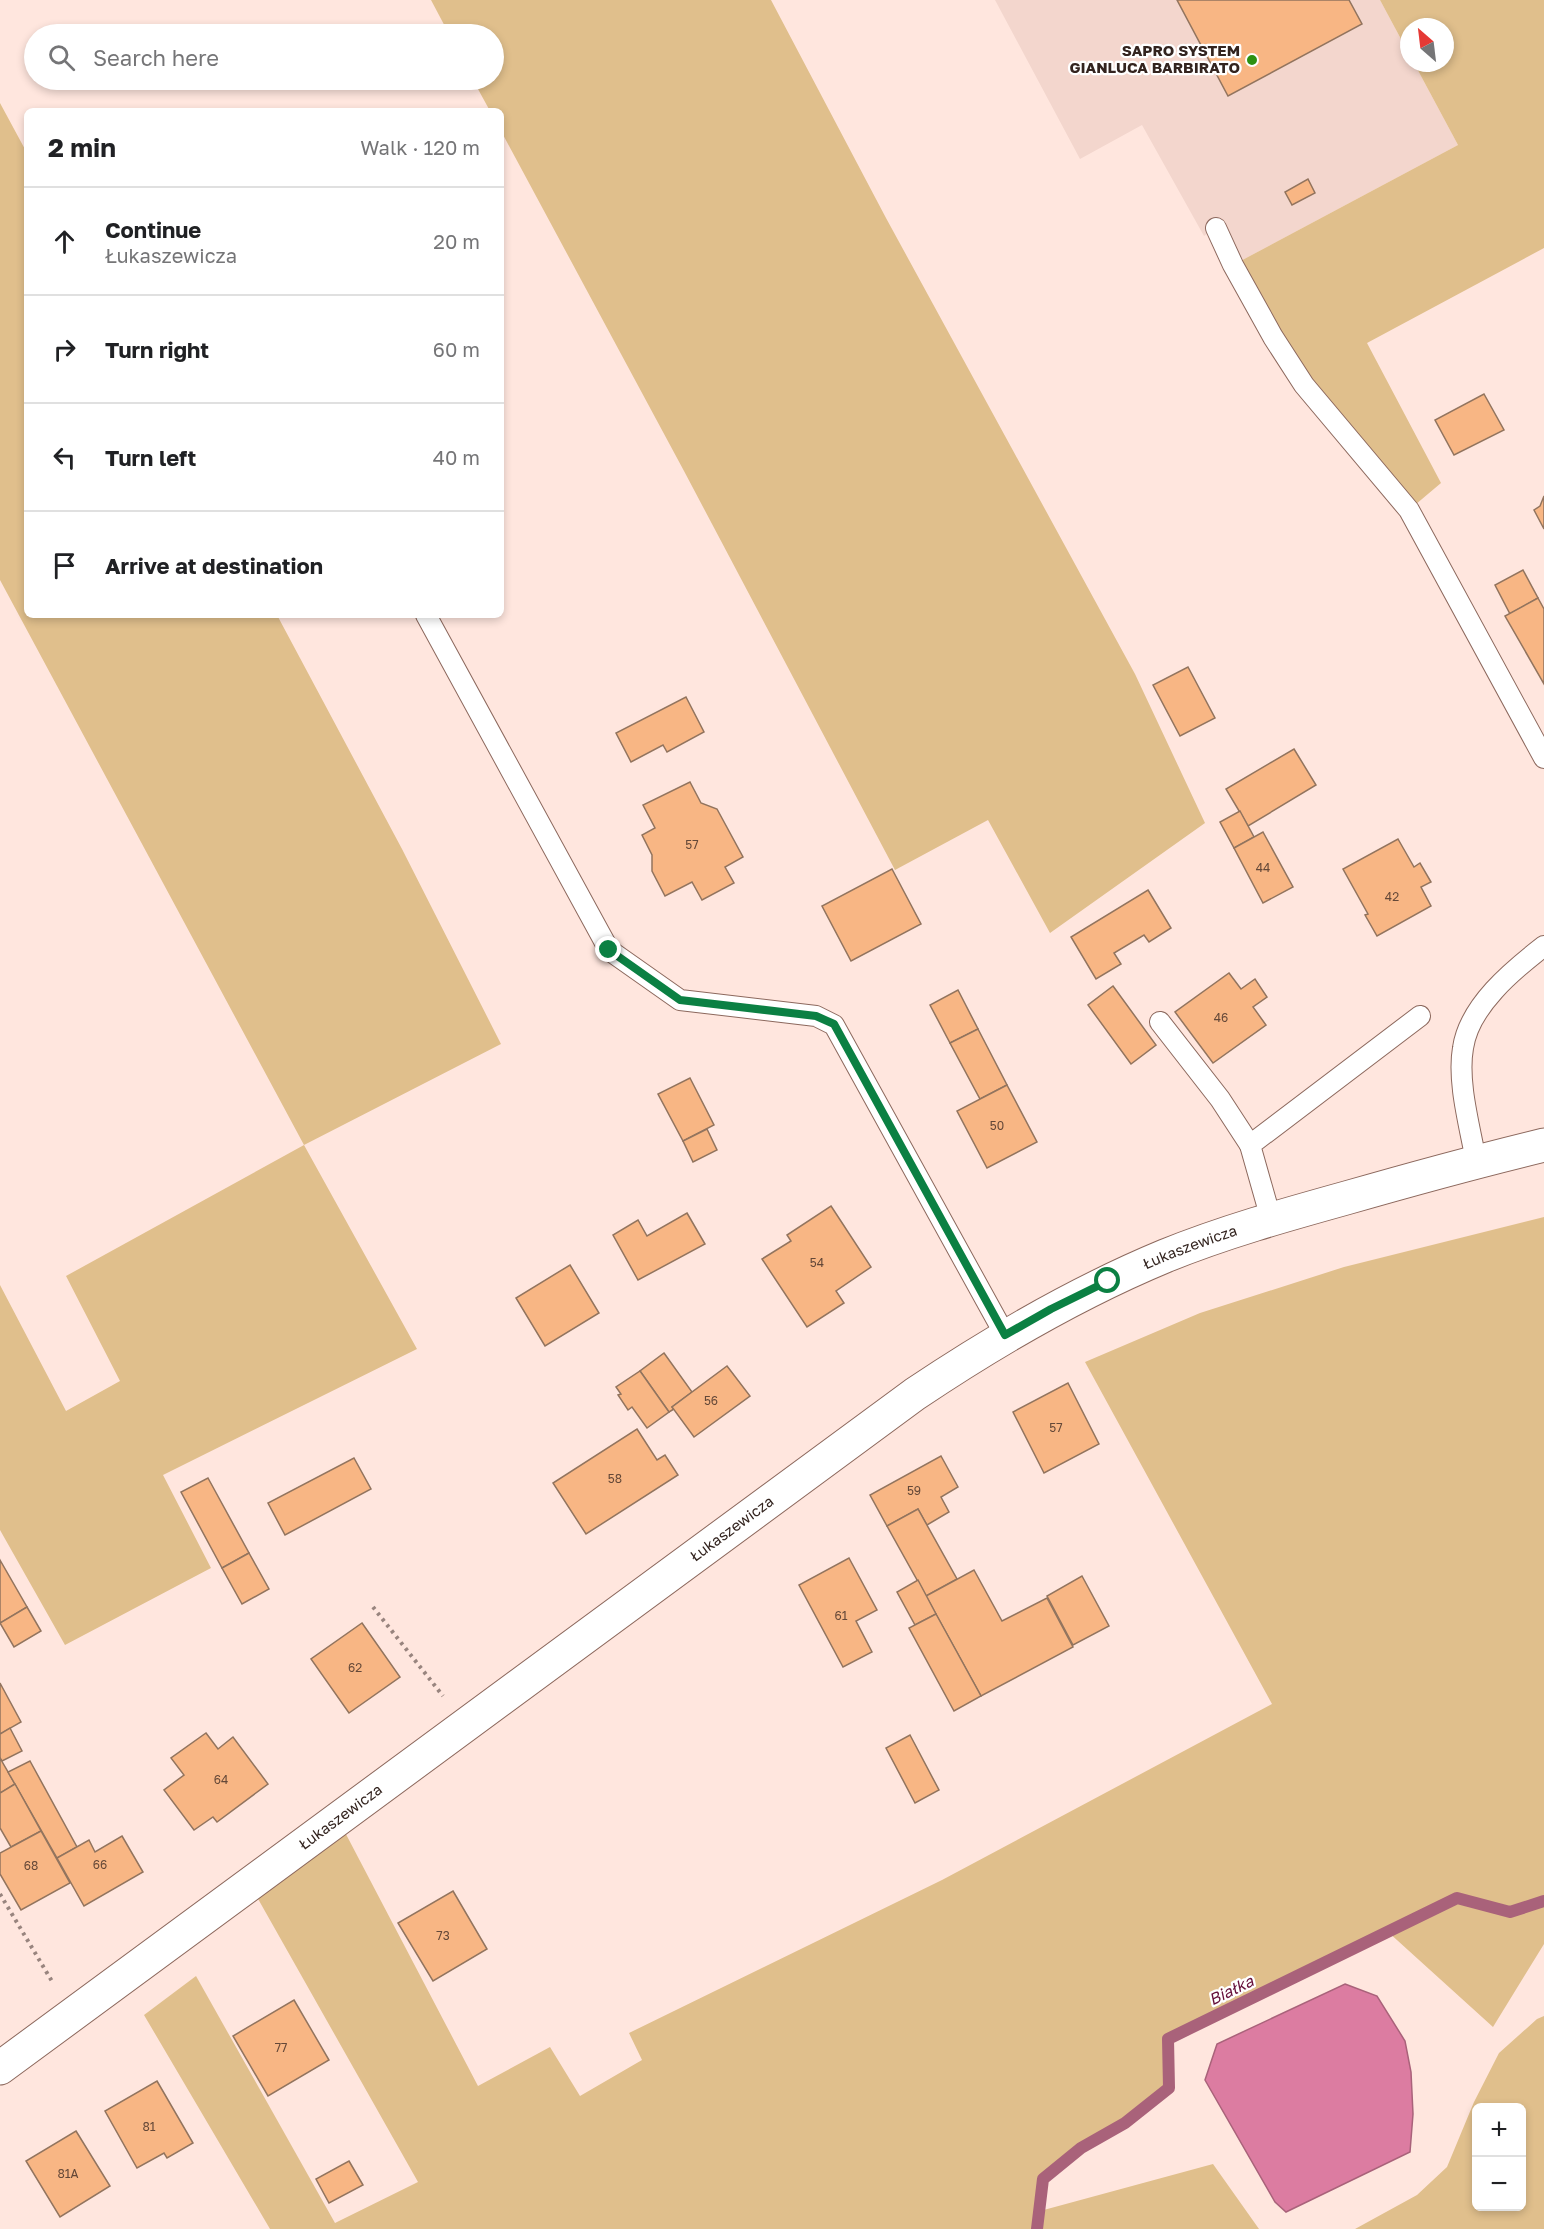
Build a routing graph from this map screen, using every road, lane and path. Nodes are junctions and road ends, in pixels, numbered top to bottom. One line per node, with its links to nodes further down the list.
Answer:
1 (1216, 228): 3 (lane)
2 (428, 618): 11 (lane)
3 (1544, 758)
4 (1544, 945): 9 (lane)
5 (1420, 1016): 7 (lane)
6 (1160, 1022): 7 (lane)
7 (1250, 1144): 10 (lane)
8 (1544, 1145): 9 (street, Łukaszewicza)
9 (1476, 1161): 10 (street, Łukaszewicza)
10 (1271, 1219): 11 (street, Łukaszewicza)
11 (1005, 1335): 13 (street, Łukaszewicza)
12 (373, 1607): 13 (path)
13 (465, 1724): 15 (street, Łukaszewicza)
14 (0, 1894): 15 (path)
15 (71, 2014): 16 (street, Łukaszewicza)
16 (0, 2068)

